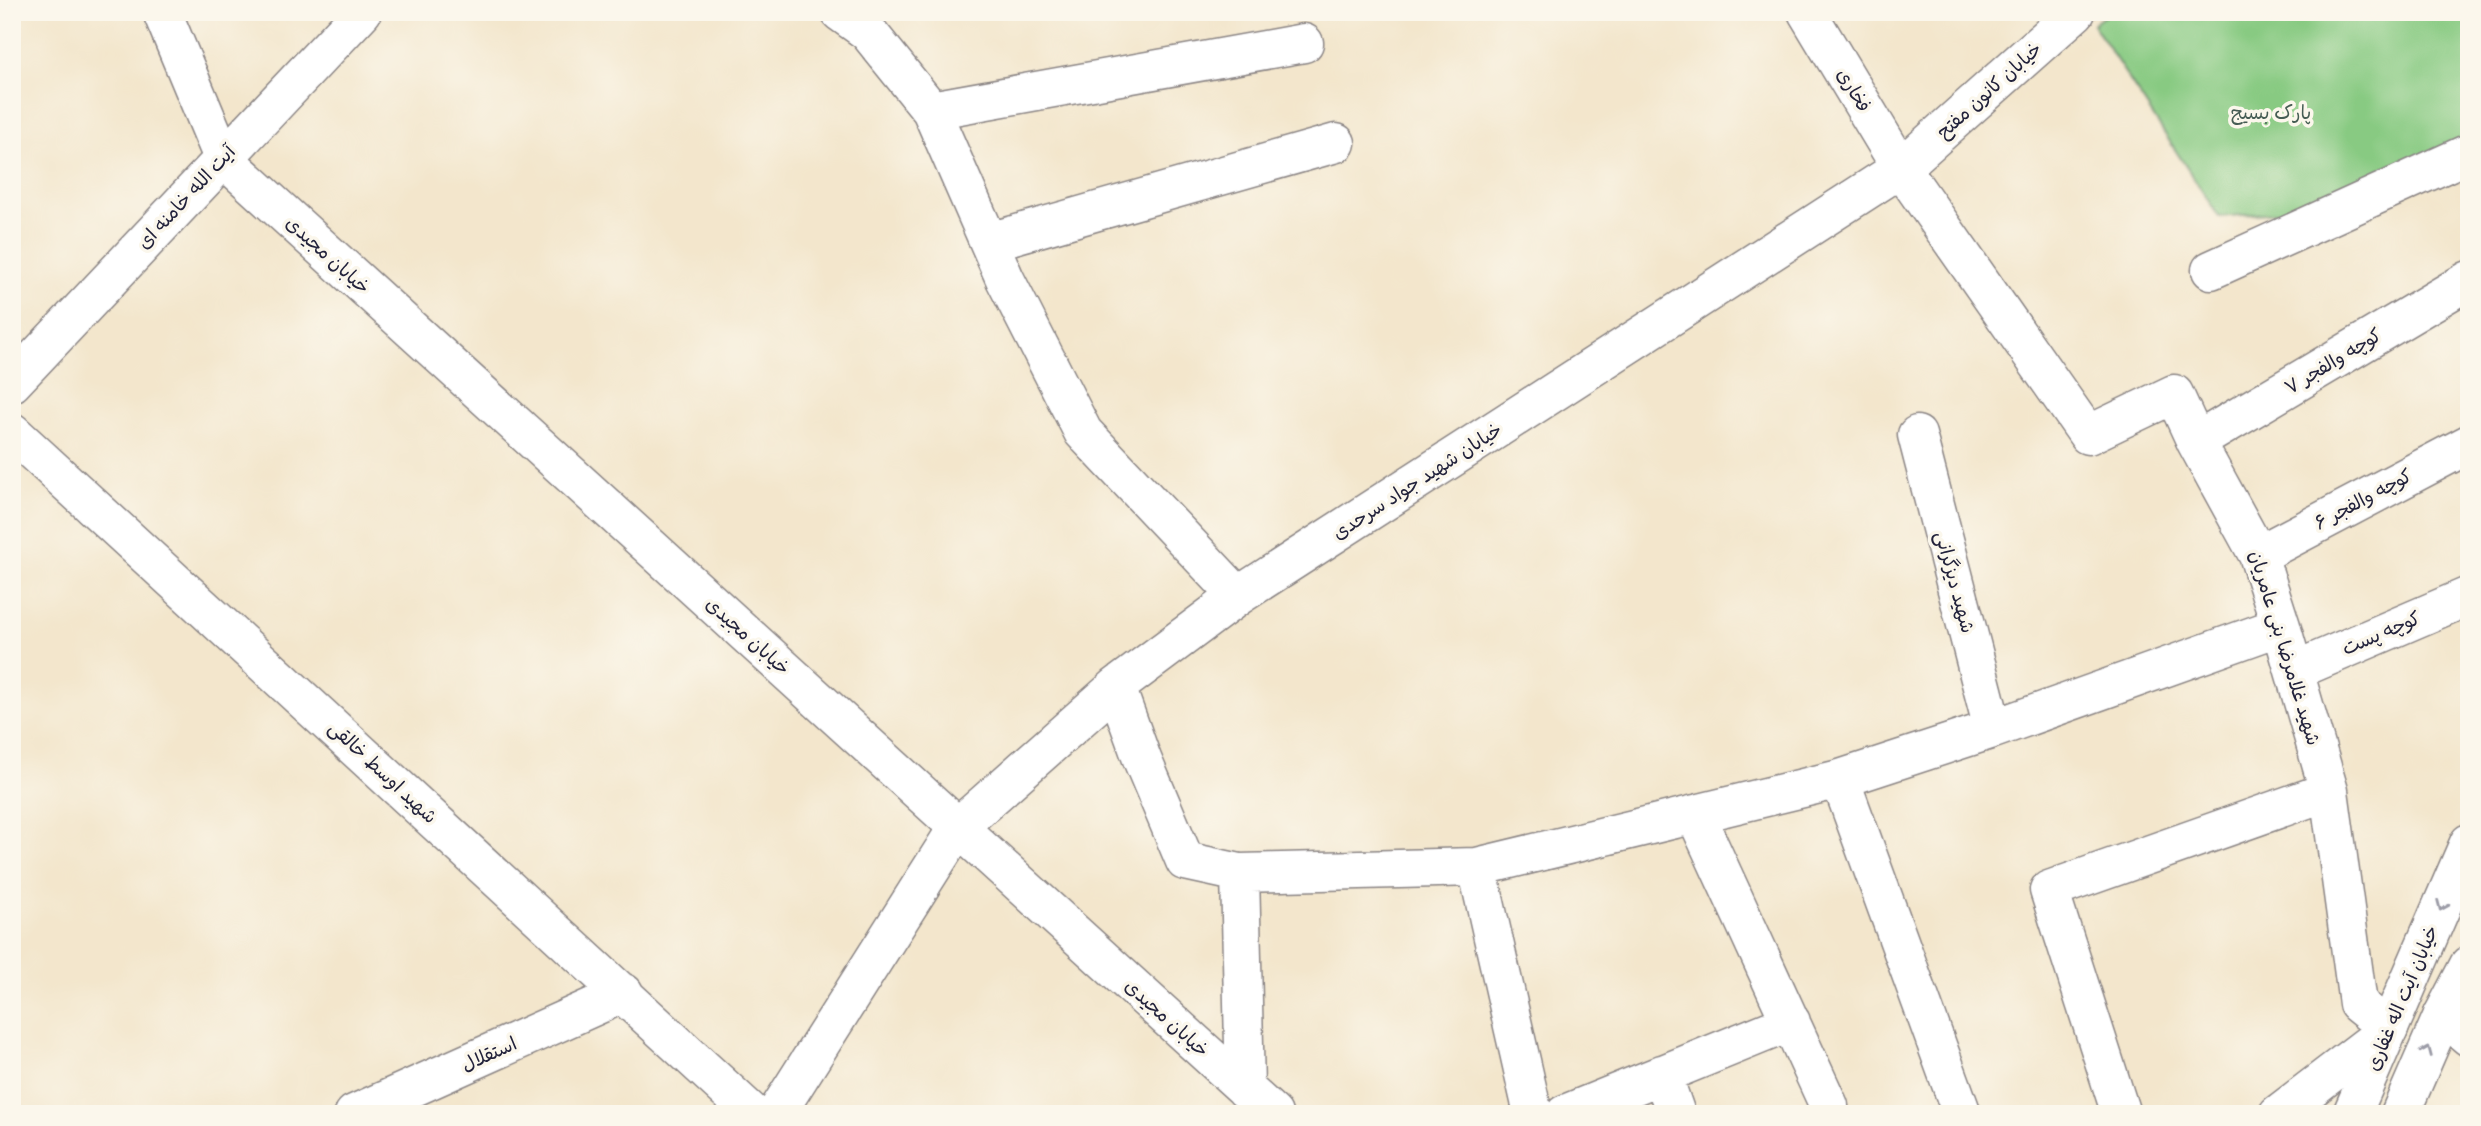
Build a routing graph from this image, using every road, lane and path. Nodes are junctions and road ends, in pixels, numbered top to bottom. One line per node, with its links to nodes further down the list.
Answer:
1 (162, 12): 10 (street)
2 (362, 12): 10 (street, آیت الله خامنه ای)
3 (840, 12): 7 (street)
4 (1807, 12): 11 (street, فخاری)
5 (2076, 12): 11 (street, خیابان کانون مفتح)
6 (1304, 43): 7 (street)
7 (931, 110): 12 (street)
8 (1336, 143): 12 (street)
9 (2469, 153): 13 (street)
10 (223, 158): 15 (street, آیت الله خامنه ای); 30 (street, خیابان مجیدی)
11 (1901, 168): 18 (street, شهید غلامرضا بنی عامریان); 21 (street, خیابان شهید جواد سرحدی)
12 (989, 242): 21 (street)
13 (2210, 270)
14 (2469, 280): 18 (street, کوچه والفجر ۷)
15 (12, 383)
16 (12, 432): 35 (street, شهید اوسط خالقی)
17 (1917, 435): 26 (street, شهید دیزگرانی)
18 (2196, 442): 20 (street, شهید غلامرضا بنی عامریان)
19 (2469, 444): 20 (street, کوچه والفجر ۶)
20 (2258, 555): 23 (street, شهید غلامرضا بنی عامریان)
21 (1238, 596): 25 (street, خیابان شهید جواد سرحدی)
22 (2469, 596): 24 (street, کوچه پست)
23 (2281, 626): 24 (street, شهید غلامرضا بنی عامریان); 26 (street)
24 (2294, 671): 28 (street, شهید غلامرضا بنی عامریان)
25 (1116, 687): 30 (street, خیابان شهید جواد سرحدی); 33 (street)
26 (1993, 729): 27 (street)
27 (1840, 779): 29 (street); 49 (street)
28 (2329, 791): 38 (street, شهید غلامرضا بنی عامریان); 50 (street)
29 (1695, 814): 32 (street); 36 (street)
30 (958, 827): 40 (street, خیابان مجیدی); 44 (street, خیابان شهید جواد سرحدی)
31 (2469, 843): 38 (street, خیابان آیت اله غفاری, one-way to 38)
32 (1477, 867): 33 (street); 46 (street)
33 (1240, 873): 40 (street)
34 (2469, 965): 37 (street)
35 (624, 993): 42 (street, استقلال); 43 (street, شهید اوسط خالقی)
36 (1791, 1022): 39 (street); 41 (street)
37 (2456, 1026): 53 (street, one-way to 37)
38 (2389, 1029): 51 (street); 52 (street, خیابان آیت اله غفاری)
39 (1662, 1074): 47 (street); 48 (street)
40 (1245, 1089): 45 (street, خیابان مجیدی)
41 (1829, 1106)
42 (354, 1114)
43 (753, 1114)
44 (776, 1114)
45 (1273, 1114)
46 (1533, 1114)
47 (1565, 1114)
48 (1676, 1114)
49 (1962, 1114)
50 (2121, 1114)
51 (2277, 1114)
52 (2352, 1114)
53 (2400, 1114)

